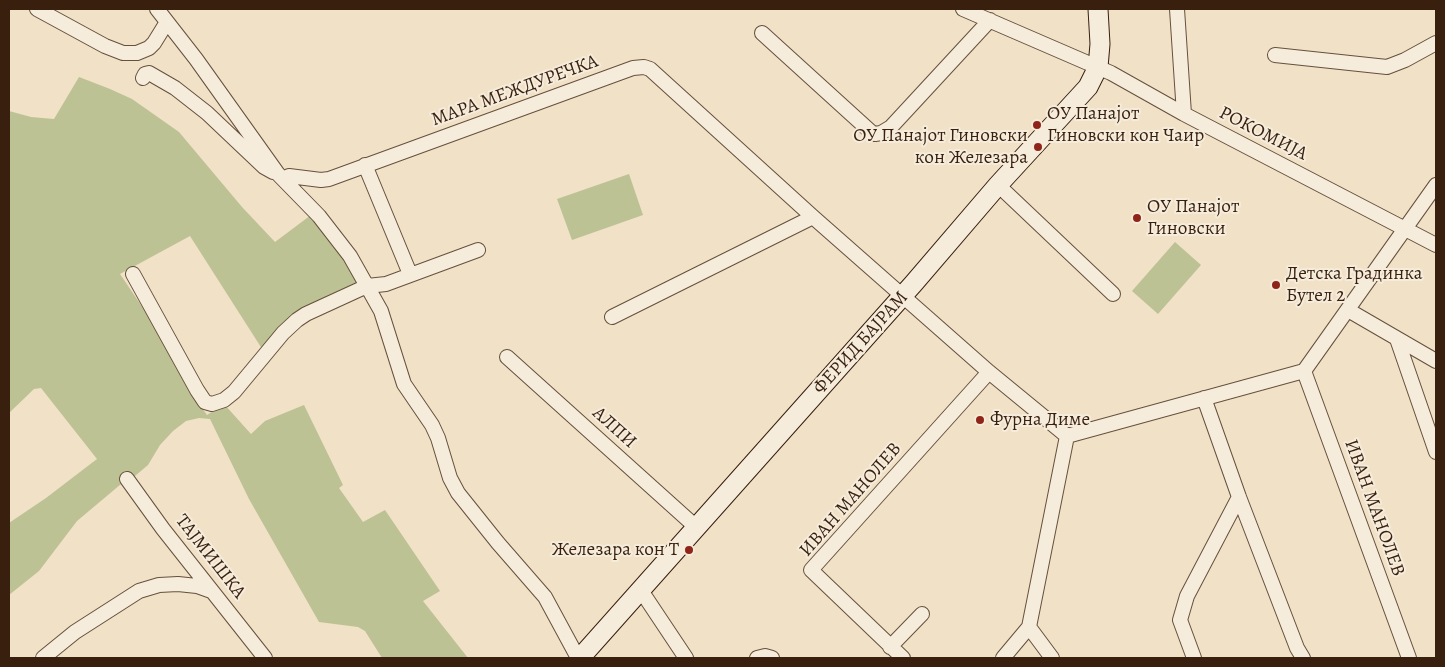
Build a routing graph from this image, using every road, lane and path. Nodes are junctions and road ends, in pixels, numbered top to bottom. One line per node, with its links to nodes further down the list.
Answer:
1 (37, 9): 7 (street)
2 (157, 9): 7 (street)
3 (964, 9): 6 (street, РОКОМИЈА)
4 (1098, 9): 11 (street, ФЕРИД БАЈРАМ)
5 (1177, 9): 13 (street)
6 (990, 20): 8 (street); 11 (street, РОКОМИЈА)
7 (167, 22): 15 (street)
8 (762, 33)
9 (1436, 43): 10 (street)
10 (1275, 54)
11 (1098, 67): 13 (street, РОКОМИЈА); 16 (street, ФЕРИД БАЈРАМ)
12 (143, 78): 15 (street)
13 (1184, 114): 19 (street, РОКОМИЈА)
14 (365, 165): 15 (street); 18 (street, МАРА МЕЖДУРЕЧКА); 23 (street)
15 (281, 176): 24 (street)
16 (998, 185): 25 (street); 26 (street, ФЕРИД БАЈРАМ)
17 (1436, 185): 19 (street)
18 (813, 217): 26 (street, МАРА МЕЖДУРЕЧКА); 28 (street)
19 (1405, 229): 20 (street, РОКОМИЈА); 27 (street)
20 (1436, 245)
21 (478, 250): 23 (street)
22 (133, 274): 24 (street)
23 (410, 274): 24 (street)
24 (367, 286): 47 (street)
25 (1113, 294)
26 (904, 295): 33 (street); 39 (street, ФЕРИД БАЈРАМ)
27 (1348, 310): 29 (street); 32 (street)
28 (612, 317)
29 (1397, 338): 31 (street); 36 (street)
30 (507, 357): 39 (street, АЛПИ)
31 (1436, 361)
32 (1304, 371): 34 (street); 56 (street, ИВАН МАНОЛЕВ)
33 (989, 372): 35 (street); 44 (street, ИВАН МАНОЛЕВ)
34 (1204, 398): 35 (street); 38 (street)
35 (1067, 436): 43 (street)
36 (1436, 452)
37 (127, 479): 41 (street, ТАЈМИШКА)
38 (1239, 497): 54 (street); 55 (street)
39 (696, 527): 40 (street, ФЕРИД БАЈРАМ)
40 (640, 589): 47 (street, ФЕРИД БАЈРАМ); 48 (street)
41 (212, 592): 45 (street); 46 (street, ТАЈМИШКА)
42 (922, 614): 44 (street)
43 (1029, 627): 52 (street); 53 (street)
44 (890, 647): 51 (street, ИВАН МАНОЛЕВ)
45 (43, 658)
46 (265, 658)
47 (579, 658)
48 (686, 658)
49 (757, 658): 50 (street)
50 (772, 658)
51 (903, 658)
52 (1003, 658)
53 (1052, 658)
54 (1194, 658)
55 (1303, 658)
56 (1409, 658)

